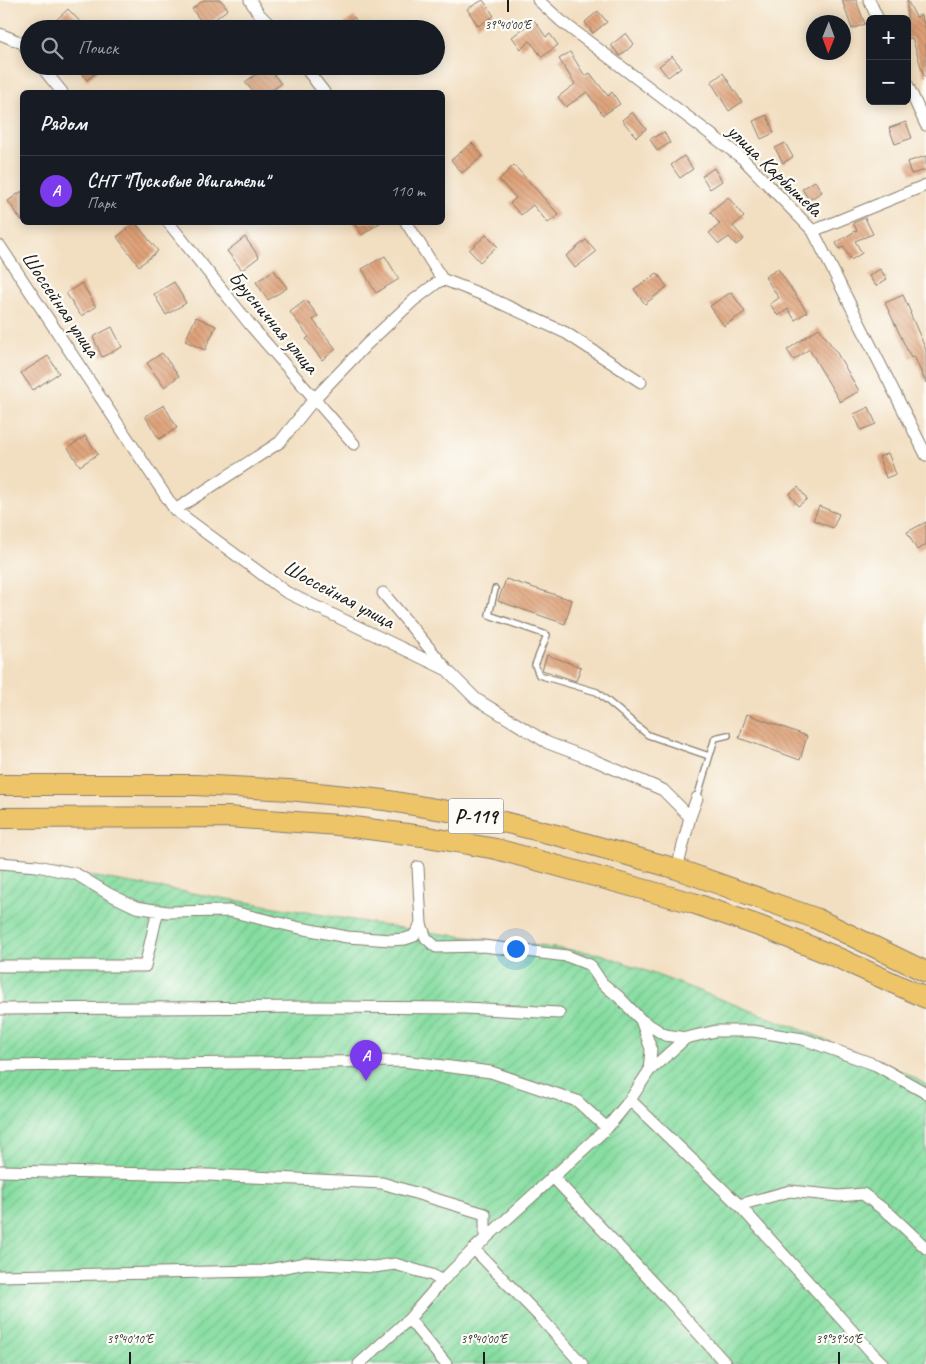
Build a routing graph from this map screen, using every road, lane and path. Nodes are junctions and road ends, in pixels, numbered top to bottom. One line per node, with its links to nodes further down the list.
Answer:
1 (250, 0): 5 (street)
2 (538, 0): 17 (street, улица Карбышева)
3 (870, 0): 4 (street)
4 (876, 15)
5 (265, 20)
6 (0, 34): 7 (street)
7 (20, 41)
8 (48, 75): 10 (street)
9 (311, 75): 11 (street)
10 (60, 90)
11 (322, 90)
12 (911, 93): 13 (street)
13 (926, 125)
14 (926, 185): 17 (street)
15 (170, 225): 21 (street, Брусничная улица)
16 (408, 225): 19 (street)
17 (813, 231): 23 (street, улица Карбышева)
18 (0, 246): 24 (street, Шоссейная улица)
19 (442, 279): 20 (street); 21 (street)
20 (641, 382)
21 (315, 398): 22 (street, Брусничная улица); 24 (street)
22 (354, 444)
23 (926, 456)
24 (175, 510): 27 (street, Шоссейная улица)
25 (495, 589): 29 (lane)
26 (384, 593): 27 (street)
27 (447, 670): 32 (street, Шоссейная улица)
28 (728, 735): 29 (lane)
29 (709, 756): 31 (lane)
30 (0, 785): 36 (highway, Р-119)
31 (697, 798): 32 (street)
32 (690, 817): 36 (street)
33 (0, 818): 41 (highway, Р-119)
34 (0, 863): 37 (street)
35 (418, 867): 38 (street)
36 (677, 869): 40 (highway, Р-119)
37 (158, 910): 38 (street); 39 (street)
38 (421, 924): 44 (street)
39 (0, 966)
40 (926, 972)
41 (926, 998)
42 (0, 1009): 43 (street)
43 (559, 1013)
44 (641, 1020): 45 (street); 47 (street)
45 (686, 1038): 47 (street); 48 (street)
46 (0, 1066): 50 (street)
47 (649, 1071): 49 (street)
48 (926, 1093)
49 (630, 1100): 50 (street); 53 (street)
50 (607, 1128): 52 (street)
51 (0, 1171): 54 (street)
52 (552, 1176): 54 (street); 63 (street)
53 (738, 1205): 55 (street); 64 (street)
54 (485, 1240): 56 (street)
55 (926, 1248)
56 (474, 1249): 58 (street); 62 (street)
57 (0, 1276): 58 (street)
58 (442, 1281): 59 (street)
59 (409, 1318): 60 (street); 61 (street)
60 (359, 1364)
61 (446, 1364)
62 (582, 1364)
63 (726, 1364)
64 (883, 1364)

